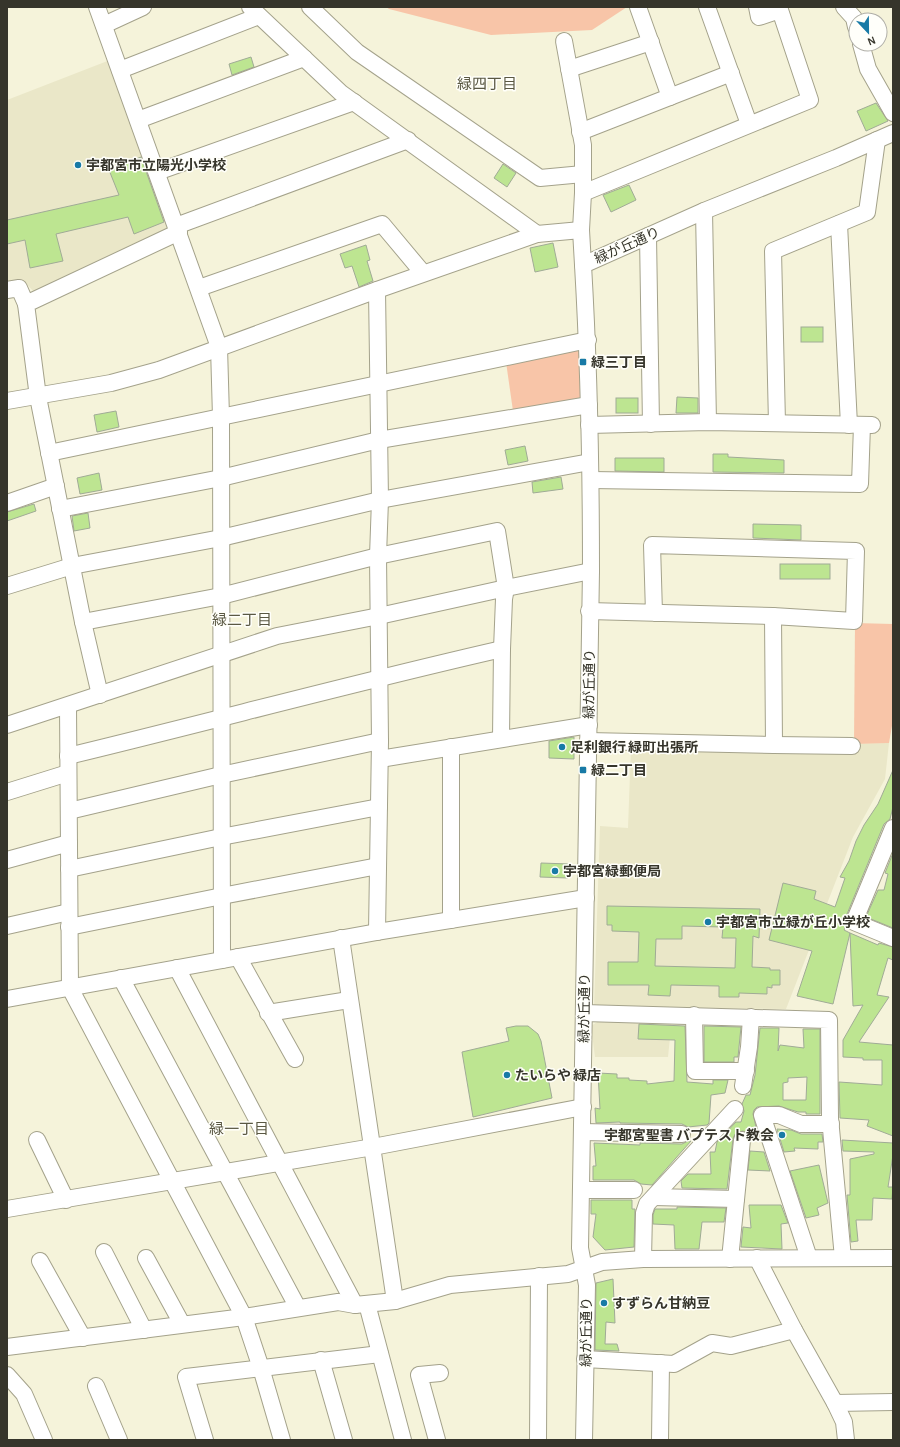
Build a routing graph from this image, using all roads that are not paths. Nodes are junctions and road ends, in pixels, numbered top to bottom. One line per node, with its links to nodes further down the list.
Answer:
1 (97, 7): 8 (street)
2 (143, 7): 8 (street)
3 (310, 7): 26 (street)
4 (638, 7): 10 (street)
5 (707, 7): 15 (street)
6 (756, 7): 20 (street)
7 (254, 11): 12 (street); 14 (street)
8 (104, 25): 14 (street)
9 (564, 41): 13 (street)
10 (650, 42): 13 (street); 16 (street)
11 (863, 52): 18 (street)
12 (304, 58): 17 (street); 19 (street)
13 (569, 69): 21 (street)
14 (120, 70): 19 (street)
15 (731, 74): 16 (street); 20 (street)
16 (670, 97): 21 (street)
17 (354, 102): 23 (street); 25 (street)
18 (893, 113)
19 (138, 120): 25 (street)
20 (749, 124): 27 (street)
21 (580, 132): 26 (street)
22 (893, 134): 24 (street, 緑が丘通り)
23 (408, 140): 30 (street); 32 (street)
24 (877, 140): 28 (street, 緑が丘通り); 29 (street)
25 (157, 172): 30 (street)
26 (583, 174): 27 (street)
27 (583, 193): 31 (street)
28 (704, 211): 33 (street, 緑が丘通り); 47 (street)
29 (839, 224): 48 (street); 51 (street)
30 (178, 229): 36 (street); 39 (street)
31 (581, 230): 32 (street); 34 (street)
32 (537, 234): 35 (street)
33 (648, 236): 34 (street, 緑が丘通り); 49 (street)
34 (583, 265): 40 (street, 緑が丘通り)
35 (423, 273): 36 (street); 38 (street)
36 (199, 288): 41 (street)
37 (7, 290): 39 (street)
38 (377, 290): 41 (street); 42 (street)
39 (26, 304): 43 (street)
40 (588, 340): 42 (street); 45 (street, 緑が丘通り)
41 (219, 347): 43 (street); 46 (street)
42 (378, 383): 46 (street); 52 (street)
43 (38, 397): 44 (street); 53 (street)
44 (7, 401)
45 (589, 405): 50 (street, 緑が丘通り); 52 (street)
46 (222, 417): 53 (street); 55 (street)
47 (708, 422): 48 (street); 49 (street)
48 (777, 423): 51 (street)
49 (651, 424): 50 (street)
50 (589, 425): 54 (street, 緑が丘通り)
51 (861, 425): 56 (street)
52 (379, 440): 55 (street); 58 (street)
53 (49, 453): 57 (street)
54 (590, 462): 56 (street, 緑が丘通り); 58 (street)
55 (222, 478): 60 (street); 61 (street)
56 (591, 480): 64 (street, 緑が丘通り)
57 (56, 486): 59 (street); 60 (street)
58 (380, 500): 61 (street); 62 (street)
59 (7, 503)
60 (60, 509): 63 (street)
61 (221, 538): 63 (street); 67 (street)
62 (378, 556): 66 (street); 67 (street); 70 (street)
63 (72, 566): 65 (street); 72 (street)
64 (591, 571): 66 (street); 68 (street, 緑が丘通り)
65 (7, 586)
66 (506, 588): 70 (street); 73 (street)
67 (221, 596): 72 (street); 74 (street)
68 (590, 611): 69 (street); 80 (street, 緑が丘通り)
69 (654, 613): 71 (street); 71 (street)
70 (379, 616): 74 (street); 75 (street)
71 (773, 616): 84 (street)
72 (83, 622): 76 (street)
73 (502, 649): 75 (street); 81 (street)
74 (221, 655): 76 (street); 78 (street)
75 (380, 677): 78 (street); 82 (street)
76 (100, 695): 77 (street)
77 (68, 706): 79 (street); 87 (street)
78 (221, 719): 87 (street); 90 (street)
79 (7, 725)
80 (588, 725): 81 (street); 83 (street, 緑が丘通り)
81 (501, 738): 86 (street)
82 (380, 741): 88 (street); 90 (street)
83 (588, 741): 84 (street); 101 (street, 緑が丘通り)
84 (774, 745): 85 (street)
85 (852, 746)
86 (451, 747): 88 (street); 103 (street)
87 (68, 756): 89 (street)
88 (380, 759): 92 (street)
89 (68, 773): 91 (street); 93 (street)
90 (221, 775): 93 (street); 95 (street)
91 (7, 792)
92 (379, 807): 95 (street); 98 (street)
93 (69, 811): 96 (street)
94 (893, 828): 107 (street)
95 (222, 837): 99 (street); 100 (street)
96 (69, 843): 97 (street); 99 (street)
97 (7, 860)
98 (378, 866): 100 (street); 105 (street)
99 (69, 869): 102 (street)
100 (222, 896): 102 (street); 109 (street)
101 (586, 898): 103 (street); 116 (street, 緑が丘通り)
102 (69, 920): 104 (street); 112 (street)
103 (452, 920): 105 (street)
104 (7, 926)
105 (377, 932): 106 (street)
106 (341, 938): 108 (street); 114 (street)
107 (893, 938)
108 (238, 957): 109 (street); 115 (street)
109 (222, 960): 110 (street)
110 (177, 968): 111 (street); 130 (street)
111 (121, 978): 112 (street); 131 (street)
112 (70, 988): 113 (street); 132 (street)
113 (7, 999)
114 (350, 1000): 115 (street); 129 (street)
115 (268, 1013): 119 (street)
116 (584, 1013): 117 (street); 122 (street, 緑が丘通り)
117 (694, 1015): 118 (street); 120 (street)
118 (751, 1017): 120 (street); 124 (street)
119 (295, 1059)
120 (746, 1071): 121 (street)
121 (743, 1086)
122 (583, 1107): 125 (street, 緑が丘通り); 129 (street)
123 (735, 1109): 135 (street)
124 (831, 1124): 143 (street); 144 (street)
125 (582, 1132): 126 (street); 133 (street, 緑が丘通り)
126 (682, 1134)
127 (37, 1140): 136 (street)
128 (742, 1140): 137 (street)
129 (373, 1147): 130 (street); 150 (street)
130 (280, 1163): 131 (street); 151 (street)
131 (226, 1172): 132 (street); 152 (street)
132 (171, 1181): 136 (street); 153 (street)
133 (581, 1190): 134 (street); 148 (street, 緑が丘通り)
134 (634, 1190)
135 (654, 1196): 137 (street); 146 (street)
136 (66, 1200): 138 (street)
137 (736, 1200): 141 (street)
138 (7, 1209)
139 (104, 1252): 155 (street)
140 (146, 1258): 154 (street)
141 (730, 1258): 142 (street); 146 (street)
142 (756, 1258): 143 (street); 156 (street)
143 (809, 1258): 144 (street)
144 (843, 1258): 145 (street)
145 (893, 1258)
146 (643, 1259): 148 (street)
147 (40, 1261): 157 (street)
148 (584, 1267): 149 (street); 160 (street, 緑が丘通り)
149 (539, 1276): 150 (street); 176 (street)
150 (395, 1301): 151 (street)
151 (361, 1305): 152 (street); 159 (street)
152 (298, 1308): 153 (street)
153 (244, 1317): 154 (street); 163 (street)
154 (182, 1324): 155 (street)
155 (144, 1330): 157 (street)
156 (794, 1330): 162 (street); 168 (street)
157 (83, 1338): 158 (street)
158 (7, 1347)
159 (380, 1354): 161 (street); 174 (street)
160 (585, 1359): 162 (street); 177 (street, 緑が丘通り)
161 (321, 1360): 163 (street); 173 (street)
162 (661, 1363): 178 (street)
163 (261, 1368): 171 (street); 172 (street)
164 (440, 1372): 175 (street)
165 (7, 1375): 169 (street)
166 (96, 1386): 170 (street)
167 (893, 1402): 168 (street)
168 (835, 1403): 179 (street)
169 (44, 1440)
170 (119, 1440)
171 (205, 1440)
172 (282, 1440)
173 (344, 1440)
174 (403, 1440)
175 (437, 1440)
176 (538, 1440)
177 (584, 1440)
178 (660, 1440)
179 (846, 1440)

